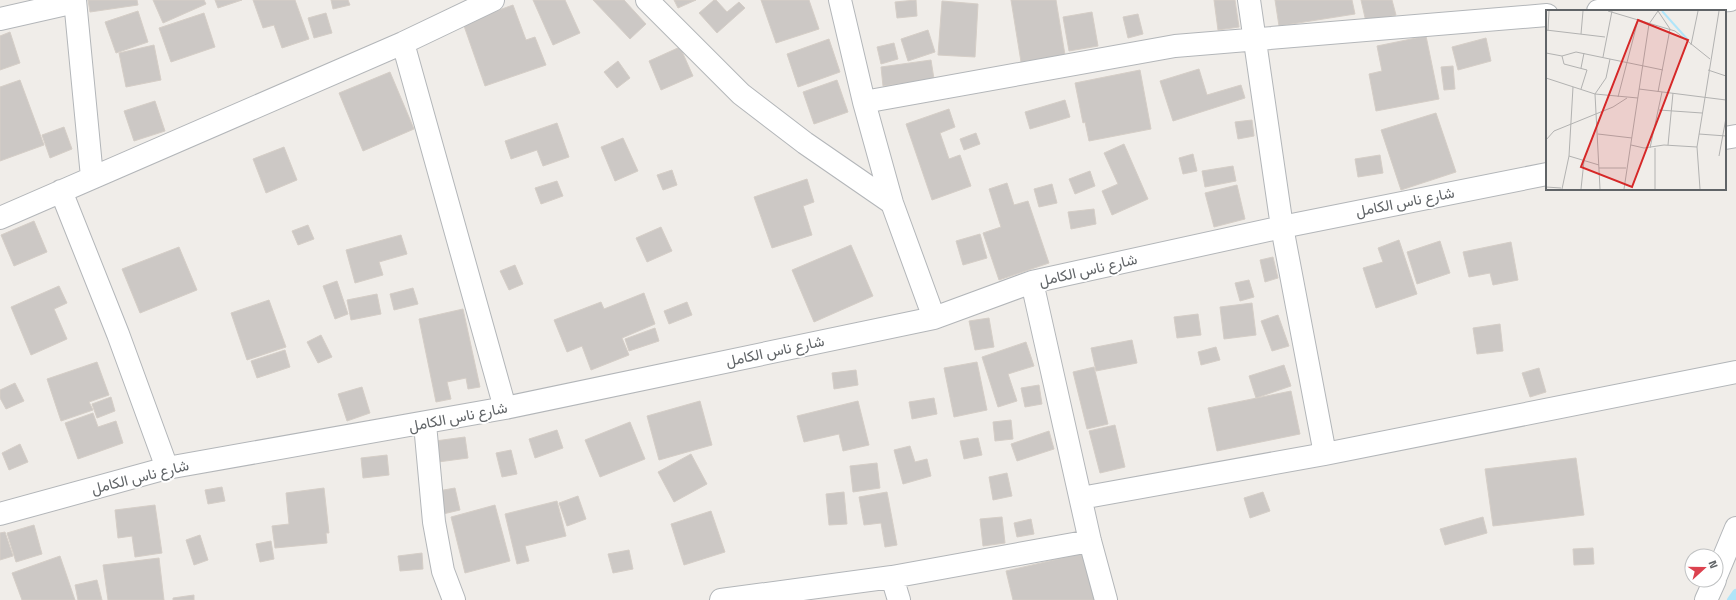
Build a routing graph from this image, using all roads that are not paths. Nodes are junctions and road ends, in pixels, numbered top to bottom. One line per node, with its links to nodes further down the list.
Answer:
1 (493, 0): 11 (street)
2 (647, 0): 18 (street)
3 (840, 0): 12 (street)
4 (1249, 0): 10 (street)
5 (1730, 0): 7 (street)
6 (75, 1): 9 (street); 16 (street)
7 (1610, 10)
8 (1546, 15): 10 (street)
9 (0, 19)
10 (1256, 39): 12 (street); 20 (street)
11 (403, 43): 16 (street); 24 (street)
12 (864, 102): 18 (street)
13 (1736, 136): 14 (street)
14 (1726, 138)
15 (1546, 174): 20 (street, شارع ناس الكامل)
16 (92, 177): 17 (street)
17 (61, 191): 19 (street); 27 (street)
18 (892, 203): 22 (street)
19 (0, 218)
20 (1282, 227): 21 (street, شارع ناس الكامل); 26 (street)
21 (1032, 282): 22 (street, شارع ناس الكامل); 28 (street)
22 (934, 318): 24 (street, شارع ناس الكامل)
23 (1736, 372): 26 (street)
24 (505, 408): 25 (street, شارع ناس الكامل)
25 (425, 424): 27 (street, شارع ناس الكامل); 35 (street)
26 (1325, 454): 28 (street)
27 (167, 468): 29 (street, شارع ناس الكامل)
28 (1081, 498): 31 (street)
29 (0, 514)
30 (1736, 528): 32 (street)
31 (1090, 541): 33 (street); 38 (street)
32 (1724, 557)
33 (892, 577): 36 (street); 37 (street)
34 (1711, 588): 39 (street)
35 (454, 600)
36 (721, 600)
37 (899, 600)
38 (1106, 600)
39 (1706, 600)

